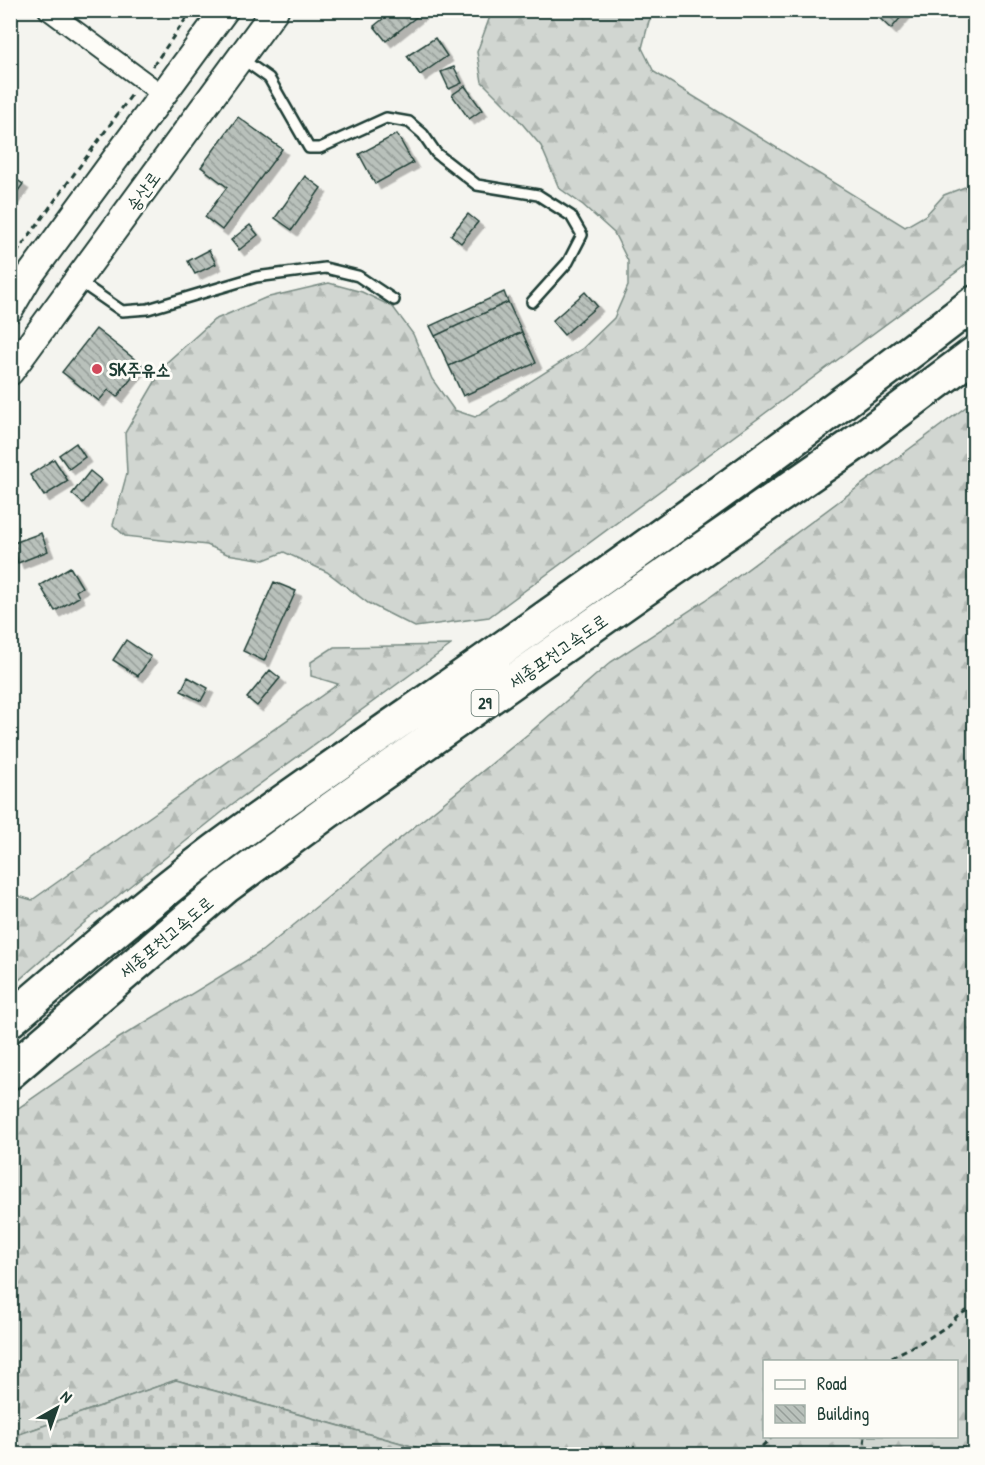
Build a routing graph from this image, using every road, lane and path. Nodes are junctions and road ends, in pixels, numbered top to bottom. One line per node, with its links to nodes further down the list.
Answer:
1 (48, 10): 6 (street)
2 (192, 10): 6 (path)
3 (225, 10): 6 (street)
4 (275, 10): 5 (street, 송산로)
5 (240, 58): 8 (street, 송산로); 11 (lane)
6 (153, 87): 7 (street); 7 (path)
7 (20, 268): 9 (street); 13 (street)
8 (78, 281): 10 (lane); 15 (street, 송산로)
9 (10, 298)
10 (394, 300)
11 (532, 302)
12 (975, 303): 16 (highway, 세종포천고속도로 / 29)
13 (10, 309)
14 (975, 354): 17 (highway, 세종포천고속도로 / 29)
15 (10, 372)
16 (10, 1020)
17 (10, 1072)
18 (975, 1307): 19 (path)
19 (886, 1360)
20 (772, 1438): 22 (path)
21 (865, 1438): 23 (path)
22 (761, 1455)
23 (863, 1455)

